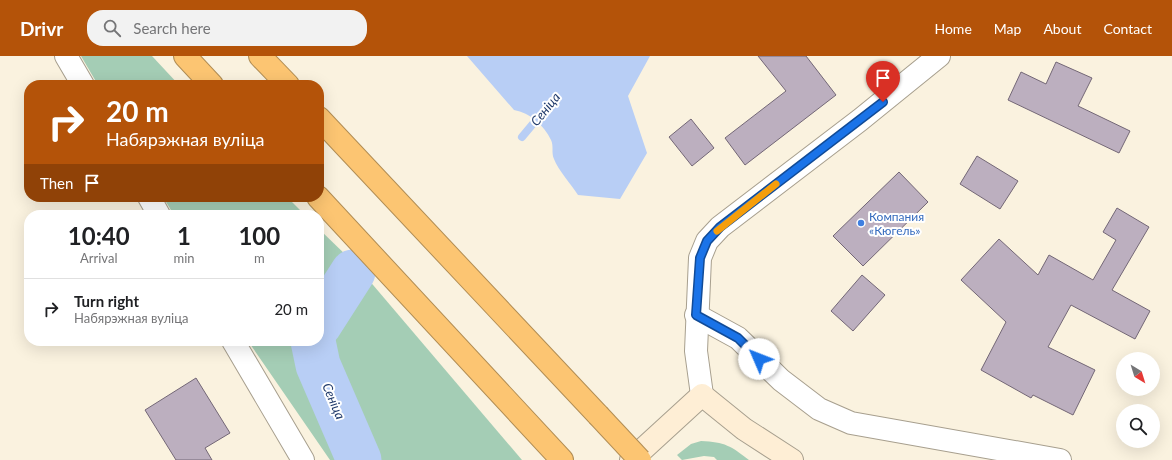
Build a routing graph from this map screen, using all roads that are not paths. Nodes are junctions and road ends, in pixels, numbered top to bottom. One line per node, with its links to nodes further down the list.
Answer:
1 (66, 56): 5 (street)
2 (185, 56): 6 (highway)
3 (260, 56): 7 (highway)
4 (939, 56): 10 (street)
5 (80, 80)
6 (207, 80)
7 (283, 80)
8 (324, 123): 16 (highway, bridge)
9 (323, 202): 13 (highway)
10 (696, 315): 12 (street); 18 (street)
11 (236, 346): 14 (street)
12 (702, 395): 15 (street); 17 (street)
13 (560, 458)
14 (303, 460)
15 (632, 460)
16 (640, 460)
17 (792, 460)
18 (1060, 460)

